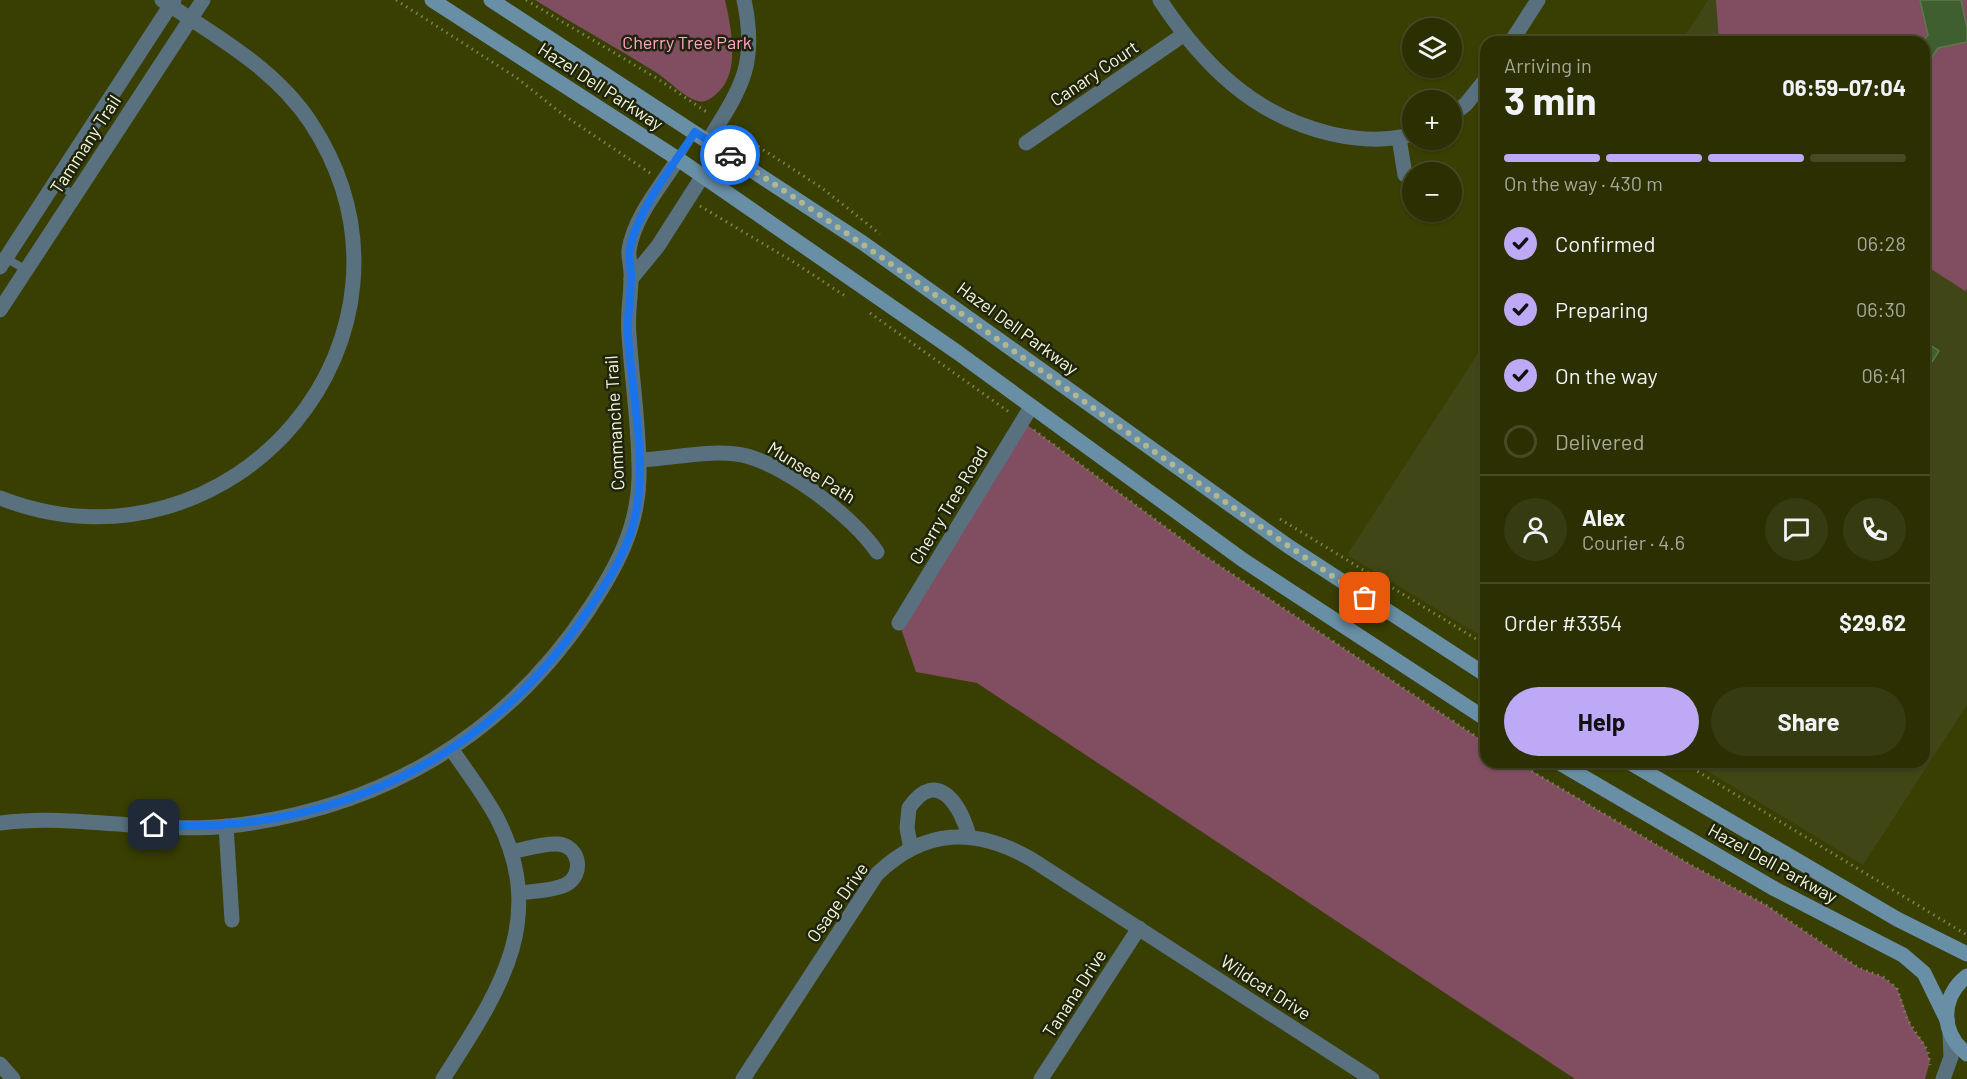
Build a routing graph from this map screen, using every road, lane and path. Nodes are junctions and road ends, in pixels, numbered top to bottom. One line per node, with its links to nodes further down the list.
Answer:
1 (203, 0): 9 (street, Tammany Trail)
2 (396, 0): 19 (path)
3 (432, 0): 18 (main road, Hazel Dell Parkway)
4 (491, 0): 16 (main road, Hazel Dell Parkway)
5 (526, 0): 13 (path)
6 (744, 0): 16 (street)
7 (1160, 0): 10 (street)
8 (1538, 0): 11 (street)
9 (175, 8): 21 (street, Tammany Trail); 22 (street, Tammany Trail); 33 (street)
10 (1183, 35): 15 (street); 17 (street, Canary Court)
11 (1515, 36)
12 (1480, 86): 14 (street)
13 (695, 104)
14 (1462, 107)
15 (1402, 136)
16 (708, 140): 18 (lane); 20 (lane); 38 (main road, Hazel Dell Parkway)
17 (1026, 143)
18 (678, 159): 20 (main road, Hazel Dell Parkway); 26 (street, Commanche Trail)
19 (645, 169)
20 (702, 177): 26 (street); 30 (main road, Hazel Dell Parkway)
21 (54, 182): 22 (lane); 24 (street, Tammany Trail)
22 (74, 195): 25 (street, Tammany Trail)
23 (709, 211): 27 (path)
24 (3, 262): 25 (lane)
25 (26, 270): 28 (street, Tammany Trail)
26 (632, 279): 32 (street, Commanche Trail)
27 (851, 300)
28 (0, 310)
29 (868, 311): 31 (path)
30 (1031, 406): 31 (street, Cherry Tree Road); 39 (main road, Hazel Dell Parkway)
31 (1022, 422): 36 (street, Cherry Tree Road); 40 (path)
32 (639, 460): 34 (street, Munsee Path); 41 (street, Commanche Trail)
33 (0, 498)
34 (877, 552)
35 (1349, 561): 37 (path)
36 (899, 623)
37 (1480, 641)
38 (1480, 671)
39 (1480, 715)
40 (1480, 739)
41 (452, 750): 47 (street, Commanche Trail); 50 (street)
42 (1526, 768): 60 (path)
43 (1568, 768): 57 (main road, Hazel Dell Parkway)
44 (1639, 768): 55 (main road, Hazel Dell Parkway)
45 (1692, 768): 54 (path)
46 (0, 823): 47 (street, Commanche Trail)
47 (226, 826): 52 (street)
48 (969, 836): 49 (street, Osage Drive); 49 (street); 53 (street, Osage Drive)
49 (911, 849): 63 (street, Osage Drive)
50 (511, 852): 51 (street); 51 (street)
51 (519, 893): 62 (street)
52 (232, 920)
53 (1139, 928): 64 (street, Tanana Drive); 65 (street, Wildcat Drive)
54 (1967, 935)
55 (1967, 954)
56 (1967, 976): 57 (main road)
57 (1948, 1027): 58 (main road, Hazel Dell Parkway); 66 (street)
58 (1967, 1054)
59 (0, 1064): 61 (street)
60 (1930, 1068)
61 (13, 1079)
62 (442, 1079)
63 (743, 1079)
64 (1041, 1079)
65 (1372, 1079)
66 (1943, 1079)

